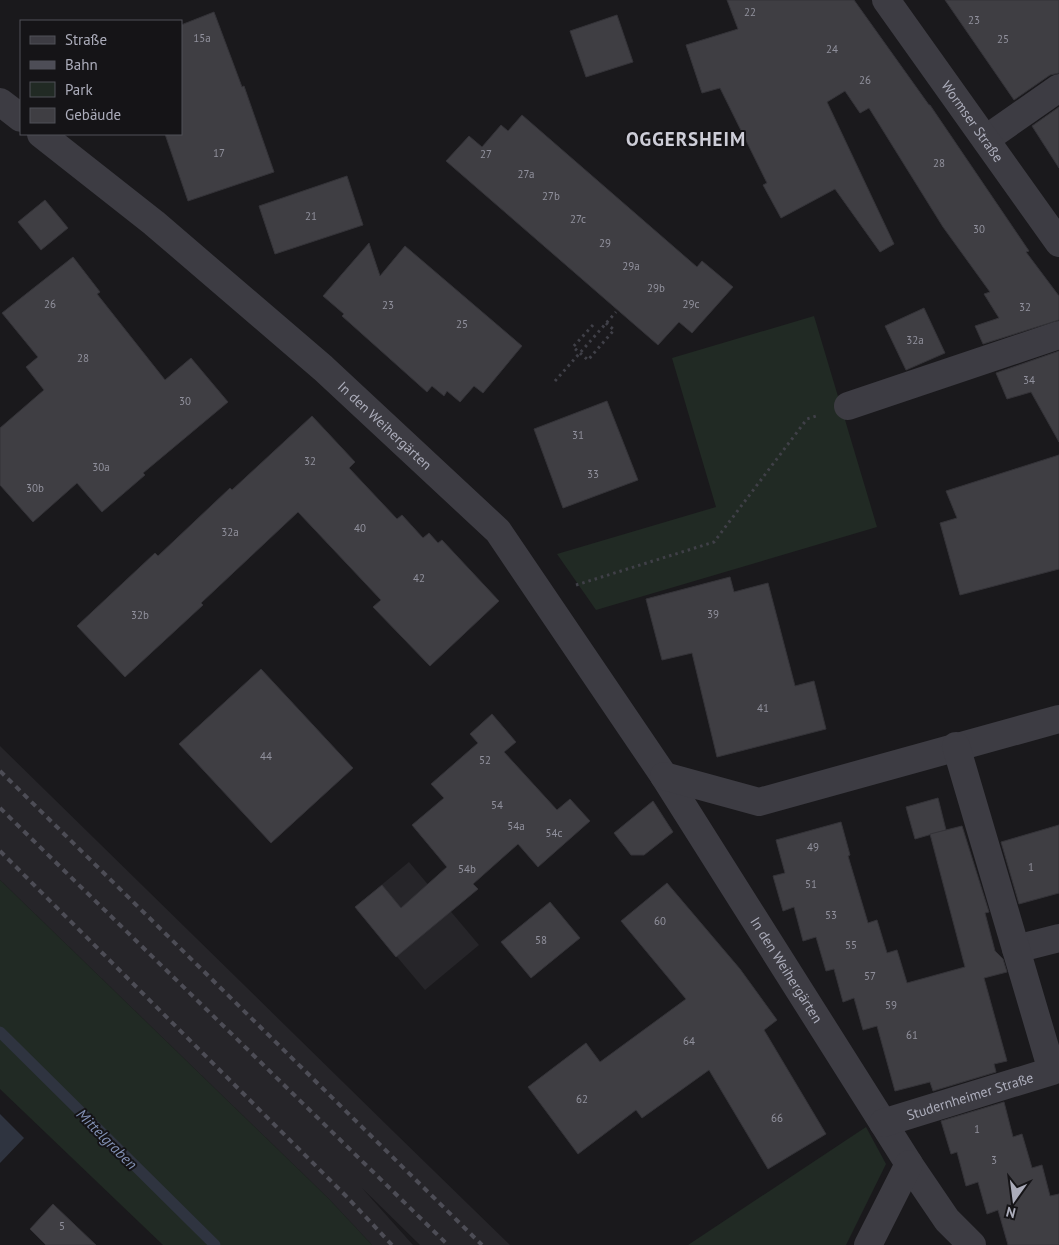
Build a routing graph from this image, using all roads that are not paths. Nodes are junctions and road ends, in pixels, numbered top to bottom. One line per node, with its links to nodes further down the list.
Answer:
1 (886, 0): 6 (street, Wormser Straße)
2 (1059, 88): 6 (street)
3 (0, 102): 4 (street)
4 (20, 117)
5 (42, 135): 12 (street, In den Weihergärten)
6 (986, 139): 7 (street, Wormser Straße)
7 (1059, 243)
8 (1059, 335): 9 (street)
9 (848, 406)
10 (1059, 718): 11 (street)
11 (956, 746): 12 (street); 14 (street, Studernheimer Straße)
12 (664, 776): 15 (street, In den Weihergärten)
13 (1059, 938): 14 (street)
14 (1016, 949): 15 (street, Studernheimer Straße)
15 (883, 1123): 16 (street, In den Weihergärten)
16 (909, 1164): 17 (street); 18 (street, In den Weihergärten)
17 (868, 1245)
18 (972, 1245)

